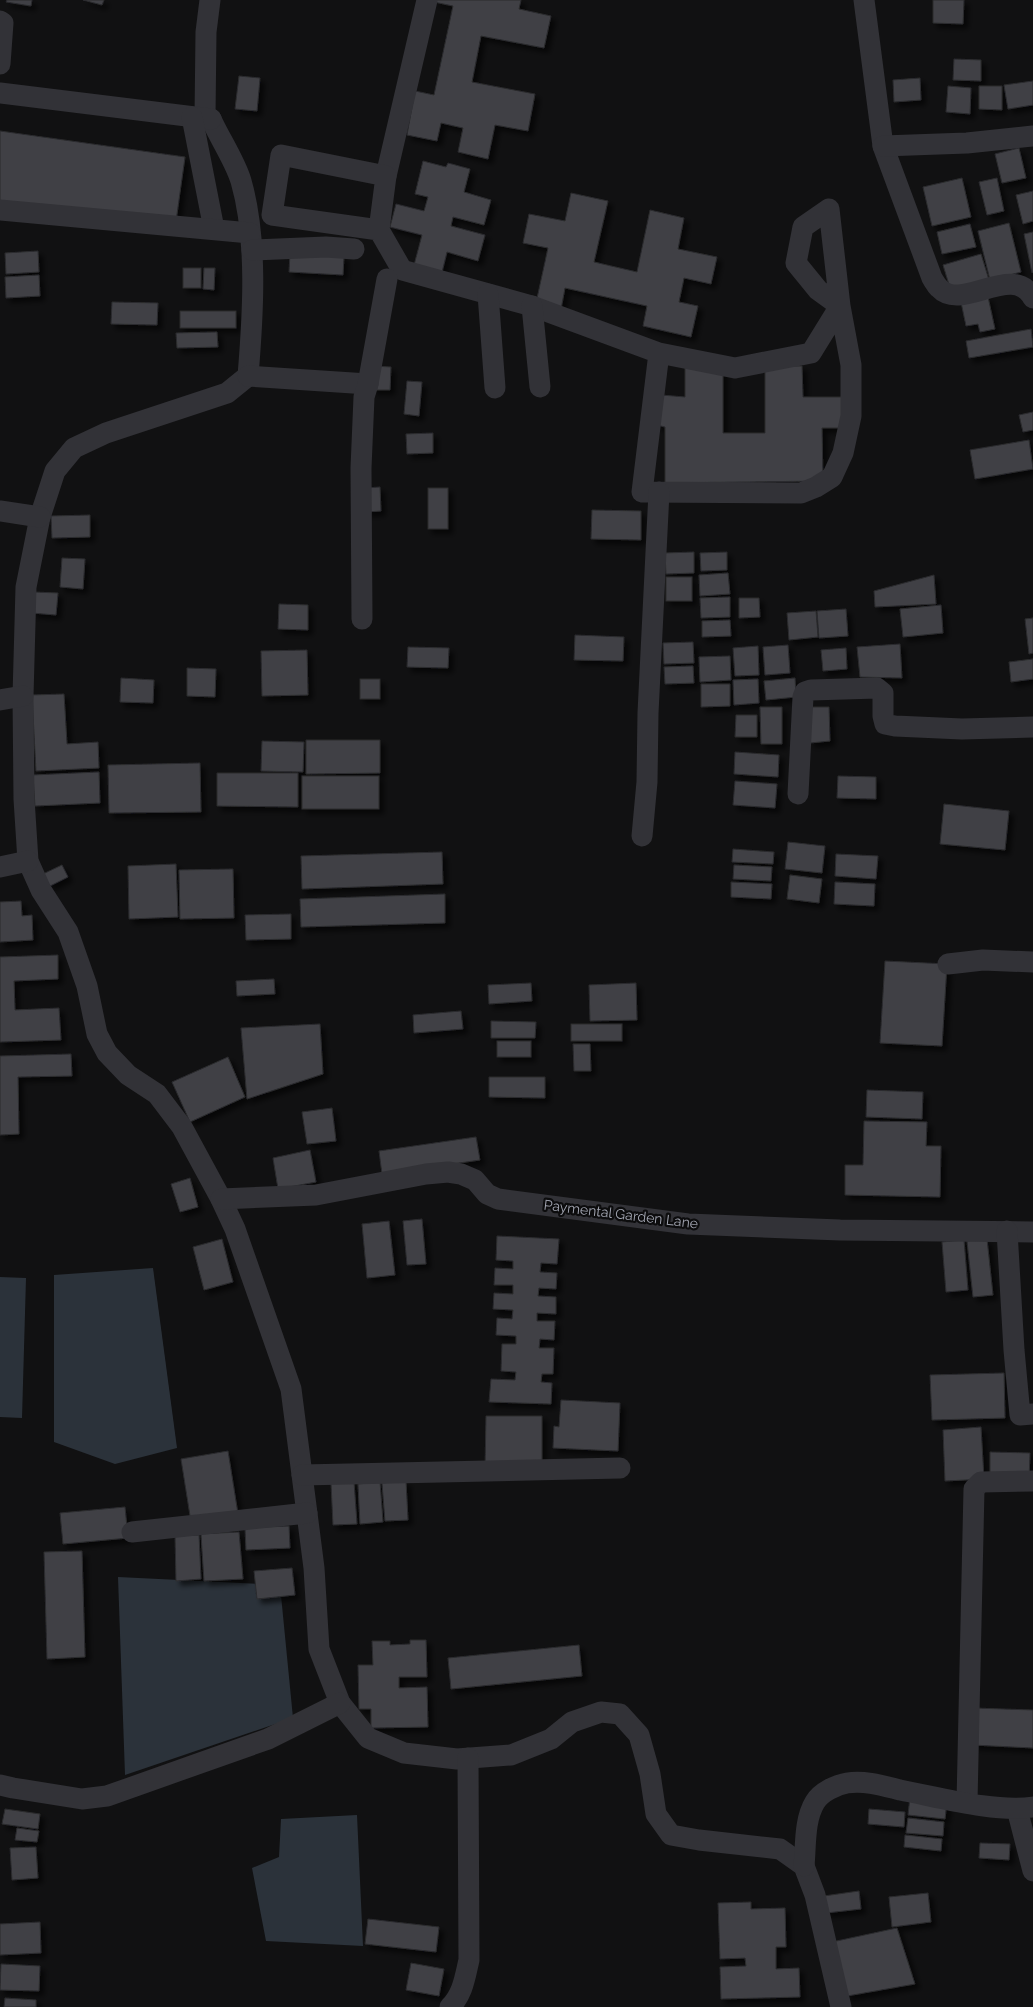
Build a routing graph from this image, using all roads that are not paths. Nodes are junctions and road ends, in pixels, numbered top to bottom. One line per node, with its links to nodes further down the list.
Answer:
1 (210, 0): 7 (street)
2 (427, 0): 10 (street)
3 (864, 0): 9 (street)
4 (0, 21): 5 (street)
5 (0, 64)
6 (0, 93): 7 (street)
7 (202, 118): 12 (street); 14 (street)
8 (1033, 136): 9 (street)
9 (883, 146): 18 (street)
10 (386, 176): 13 (street); 13 (street)
11 (0, 210): 12 (street)
12 (214, 229): 14 (street)
13 (379, 230): 17 (street)
14 (251, 242): 15 (street); 21 (street)
15 (354, 249)
16 (387, 278): 22 (street)
17 (488, 294): 19 (street); 24 (street)
18 (1033, 298)
19 (532, 306): 20 (street); 23 (street)
20 (659, 353): 25 (street); 25 (street)
21 (248, 376): 22 (street); 27 (street)
22 (368, 384): 28 (street)
23 (540, 387)
24 (495, 388)
25 (659, 492): 33 (street)
26 (0, 511): 27 (street)
27 (40, 517): 29 (street)
28 (362, 619)
29 (23, 696): 30 (street); 34 (street)
30 (0, 700)
31 (1033, 727): 32 (street)
32 (798, 794)
33 (642, 836)
34 (28, 860): 35 (street); 38 (street)
35 (0, 867)
36 (1033, 962): 37 (street)
37 (948, 964)
38 (221, 1199): 39 (street, Paymental Garden Lane); 43 (street)
39 (1007, 1231): 40 (street, Paymental Garden Lane); 41 (street)
40 (1033, 1232)
41 (1033, 1414)
42 (620, 1468): 43 (street)
43 (302, 1475): 45 (street)
44 (1033, 1481): 50 (street)
45 (306, 1513): 46 (street); 47 (street)
46 (132, 1532)
47 (340, 1703): 48 (street); 49 (street)
48 (468, 1758): 52 (street); 54 (street)
49 (0, 1785)
50 (967, 1802): 51 (street); 52 (street)
51 (1025, 1808): 53 (street)
52 (804, 1866): 55 (street)
53 (1033, 1871)
54 (450, 2007)
55 (841, 2007)

